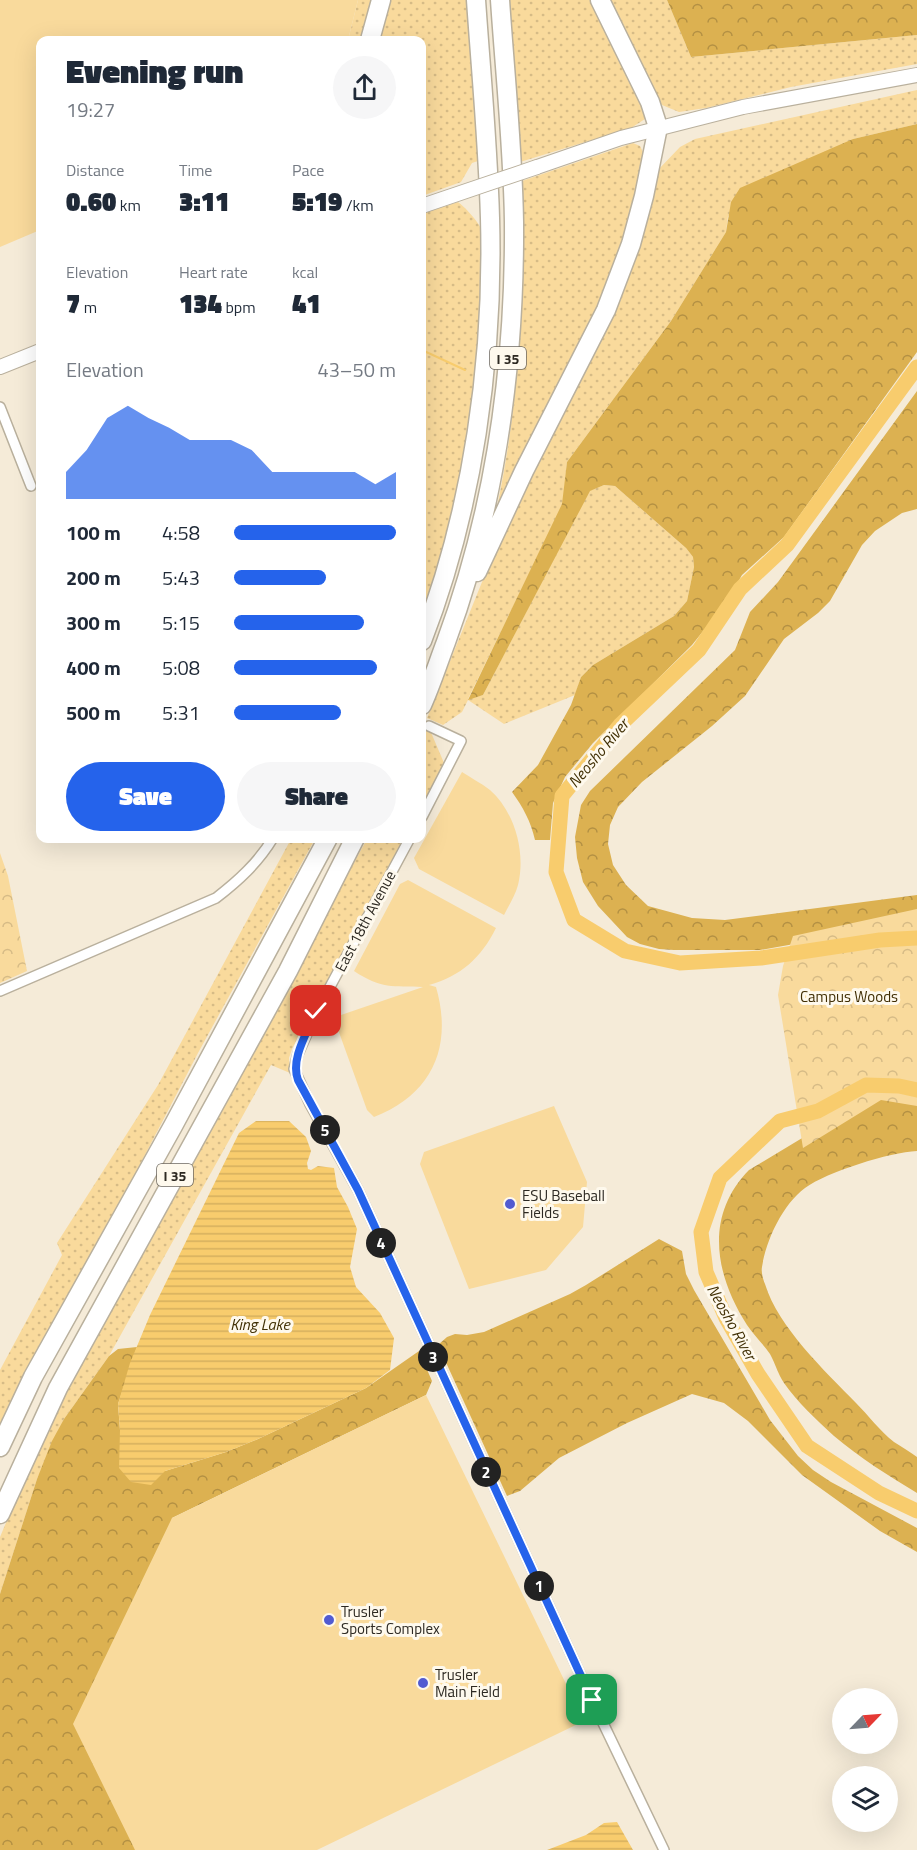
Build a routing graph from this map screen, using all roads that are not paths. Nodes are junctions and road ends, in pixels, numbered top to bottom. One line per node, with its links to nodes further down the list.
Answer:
1 (381, 0): 5 (highway)
2 (476, 0): 14 (highway, I 35)
3 (500, 0): 13 (highway, I 35)
4 (600, 0): 7 (highway)
5 (371, 36)
6 (917, 75): 7 (main road)
7 (658, 127): 8 (main road, bridge); 13 (highway)
8 (426, 206)
9 (36, 353): 10 (main road)
10 (0, 367)
11 (0, 407): 12 (street)
12 (31, 486)
13 (458, 608): 15 (highway, I 35)
14 (426, 628)
15 (426, 694)
16 (429, 726): 17 (street)
17 (426, 809)
18 (270, 843): 22 (street)
19 (325, 843): 23 (highway, I 35)
20 (352, 843): 24 (highway, I 35)
21 (407, 843): 25 (street, East 18th Avenue)
22 (0, 991)
23 (0, 1447)
24 (0, 1514)
25 (664, 1850)

